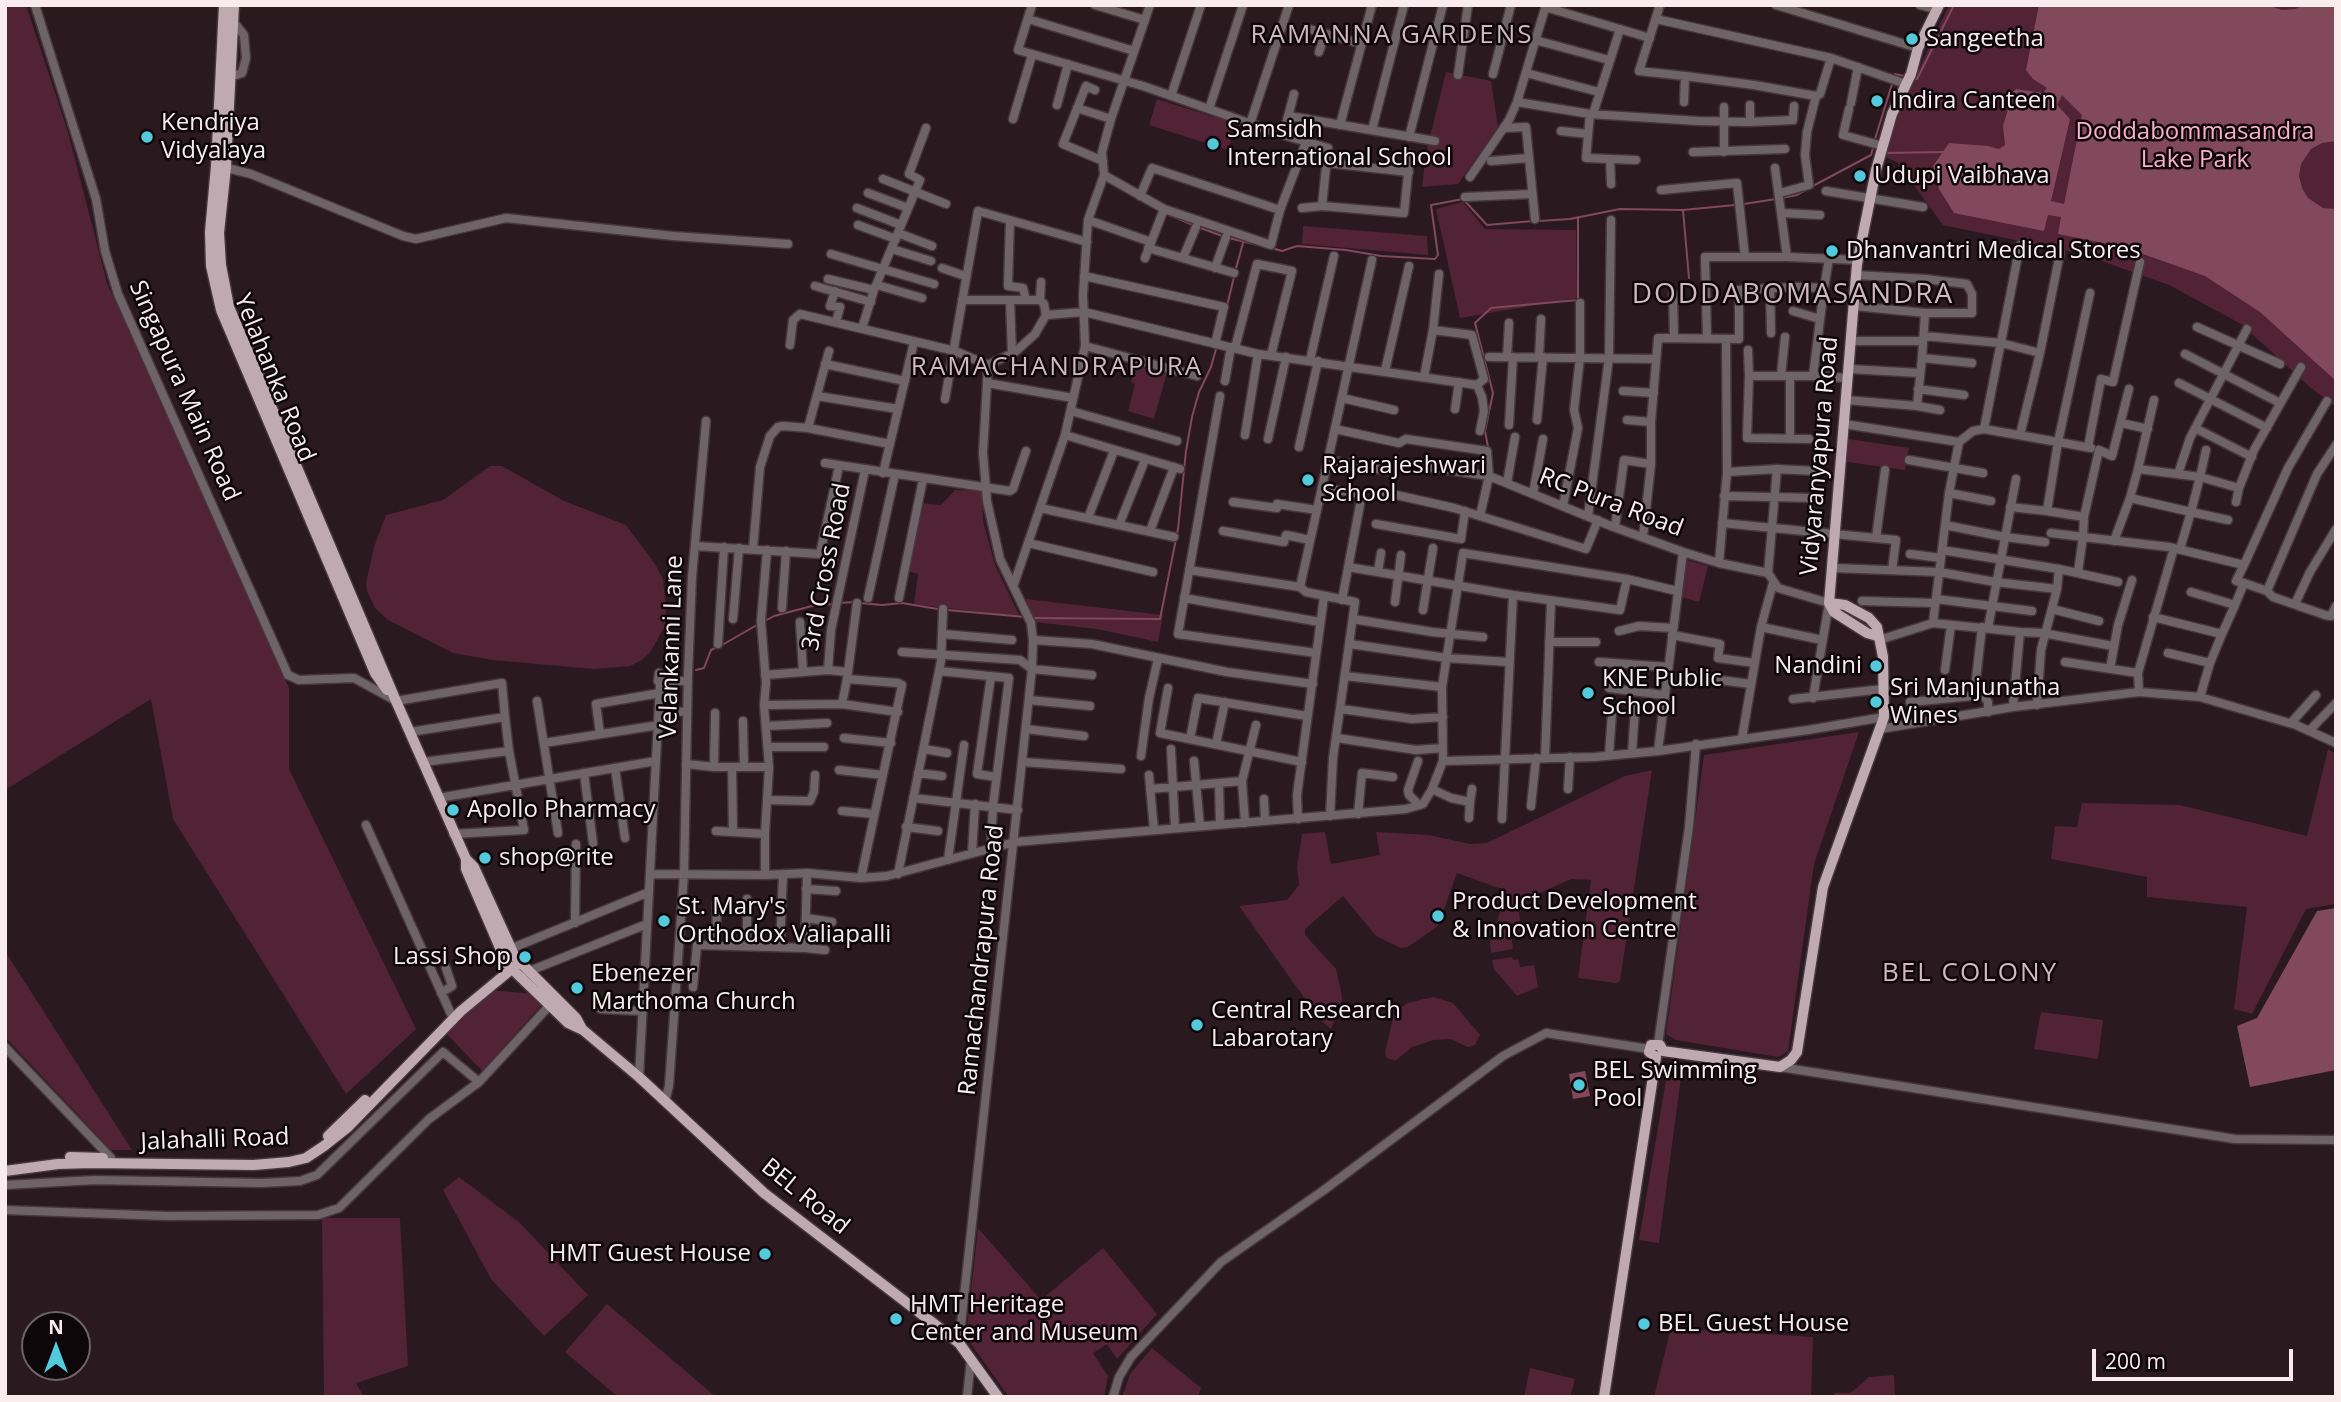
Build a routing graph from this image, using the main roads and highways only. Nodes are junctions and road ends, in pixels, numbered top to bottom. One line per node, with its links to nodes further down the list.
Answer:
1 (224, 5): 4 (main road, Yelahanka Road)
2 (234, 5): 4 (main road, Yelahanka Road)
3 (1939, 8): 12 (main road, Vidyaranyapura Road)
4 (221, 166): 5 (main road, Yelahanka Road)
5 (466, 859): 6 (main road, BEL Road); 6 (main road, Yelahanka Road)
6 (513, 961): 7 (main road, BEL Road); 7 (main road, BEL Road); 8 (main road, Jalahalli Road); 8 (main road, Jalahalli Road)
7 (583, 1030): 11 (main road, BEL Road)
8 (111, 1161): 9 (main road); 10 (main road, Jalahalli Road)
9 (5, 1165)
10 (5, 1171)
11 (998, 1397)
12 (1604, 1397)

